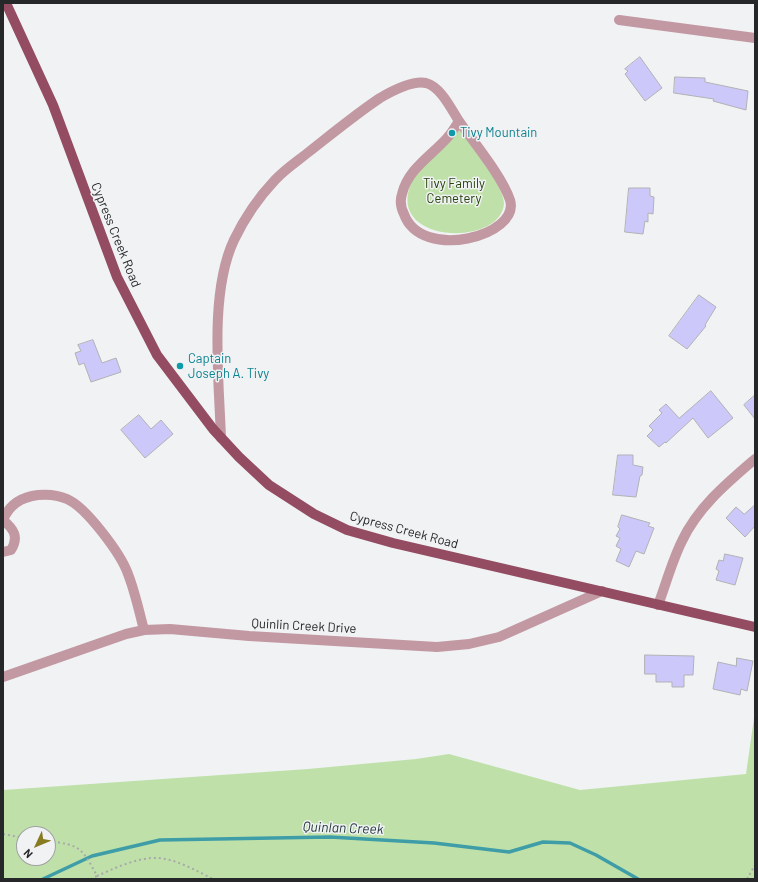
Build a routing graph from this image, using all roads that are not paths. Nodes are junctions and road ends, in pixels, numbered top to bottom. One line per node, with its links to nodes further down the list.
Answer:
1 (6, 3): 5 (main road, Cypress Creek Road)
2 (619, 20): 3 (street)
3 (755, 38)
4 (459, 121): 4 (street); 5 (street)
5 (221, 438): 9 (main road, Cypress Creek Road)
6 (755, 459): 10 (street)
7 (3, 520): 8 (street); 12 (street)
8 (3, 552)
9 (602, 591): 10 (main road, Cypress Creek Road); 12 (street, Quinlin Creek Drive)
10 (658, 604): 11 (main road, Cypress Creek Road)
11 (755, 627)
12 (144, 630): 13 (street, Quinlin Creek Drive)
13 (3, 677)

